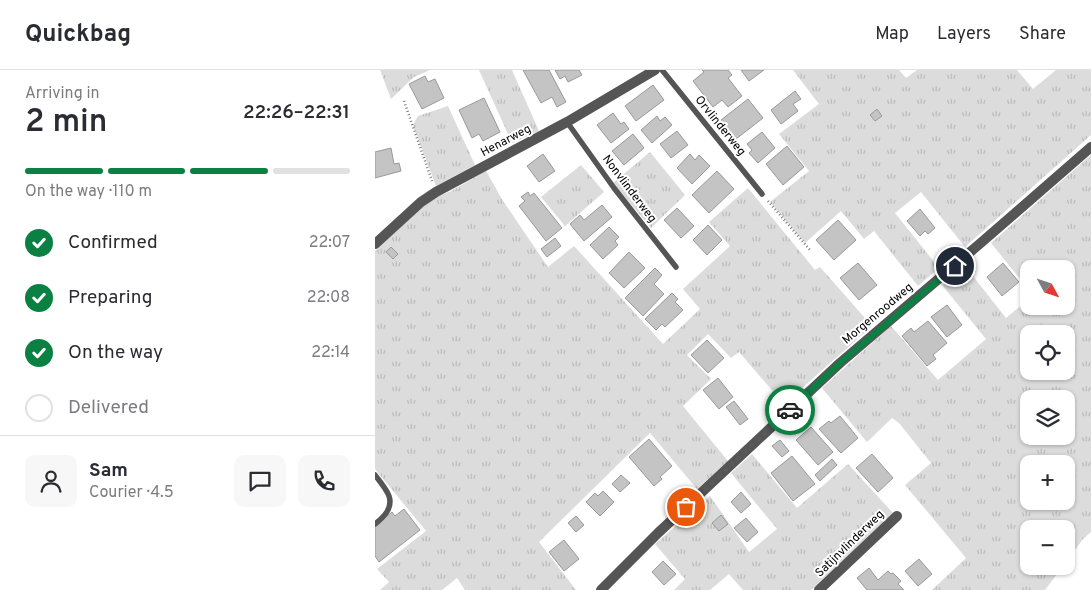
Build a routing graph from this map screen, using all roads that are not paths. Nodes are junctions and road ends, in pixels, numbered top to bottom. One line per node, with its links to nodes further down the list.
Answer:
1 (655, 70): 3 (street, Henarweg)
2 (662, 70): 5 (lane, Orvlinderweg)
3 (567, 122): 6 (street, Henarweg); 7 (lane, Nonvlinderweg)
4 (1091, 147): 11 (street, Morgenroodweg)
5 (762, 194)
6 (375, 244)
7 (676, 267)
8 (375, 475): 10 (lane)
9 (897, 516): 12 (street, Satijnvlinderweg)
10 (375, 524)
11 (601, 590)
12 (819, 590)

